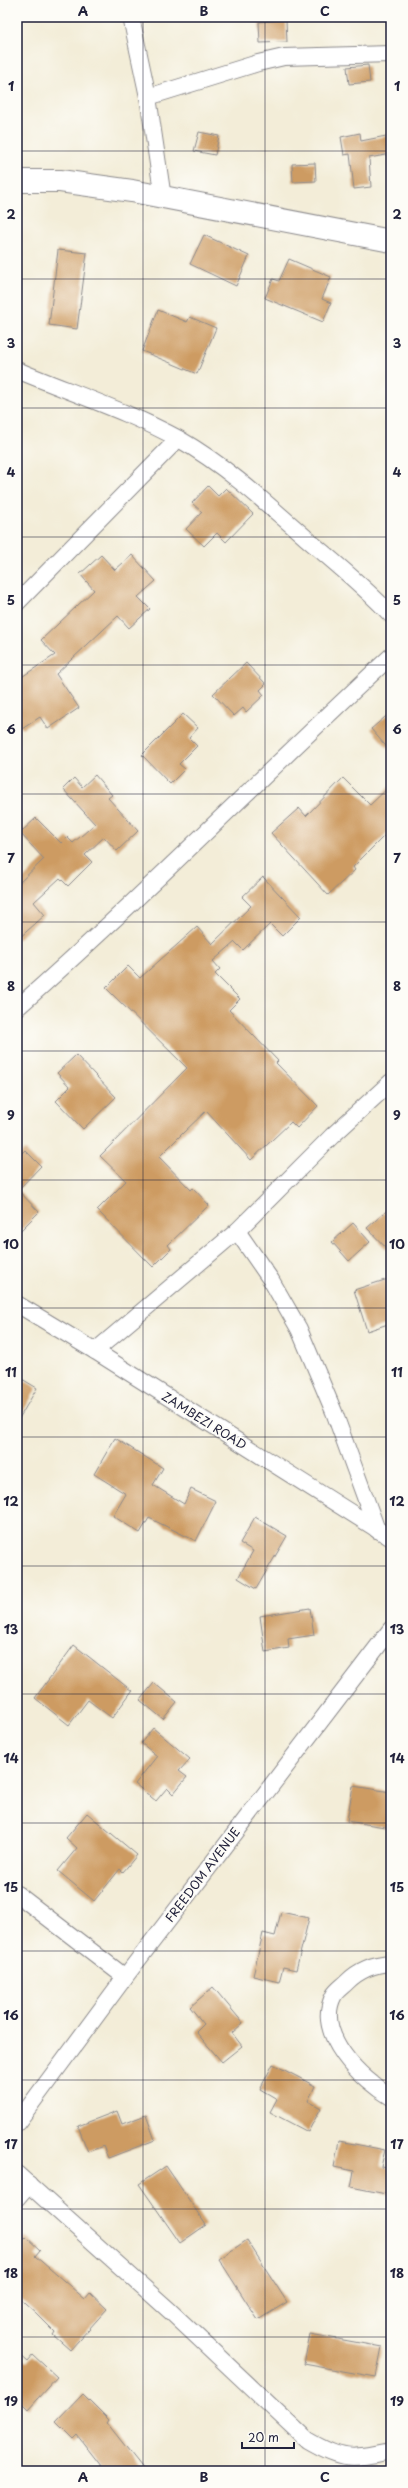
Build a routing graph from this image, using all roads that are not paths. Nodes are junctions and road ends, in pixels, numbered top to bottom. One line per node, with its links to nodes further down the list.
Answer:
1 (131, 17): 3 (street)
2 (391, 54): 3 (street)
3 (148, 97): 5 (street)
4 (17, 181): 5 (street)
5 (162, 198): 6 (street)
6 (391, 241)
7 (17, 370): 8 (street)
8 (178, 439): 9 (street); 10 (street)
9 (17, 603)
10 (391, 615)
11 (391, 656): 12 (street)
12 (17, 1008)
13 (391, 1082): 14 (street)
14 (237, 1231): 16 (street); 17 (street)
15 (17, 1304): 16 (street, ZAMBEZI ROAD)
16 (95, 1351): 17 (street, ZAMBEZI ROAD)
17 (377, 1530): 18 (street, ZAMBEZI ROAD)
18 (391, 1538)
19 (391, 1630): 22 (street, FREEDOM AVENUE)
20 (17, 1894): 22 (street)
21 (391, 1964): 23 (street)
22 (125, 1977): 24 (street, FREEDOM AVENUE)
23 (391, 2097)
24 (17, 2123)
25 (23, 2179): 26 (street); 27 (street)
26 (17, 2198)
27 (391, 2451)

